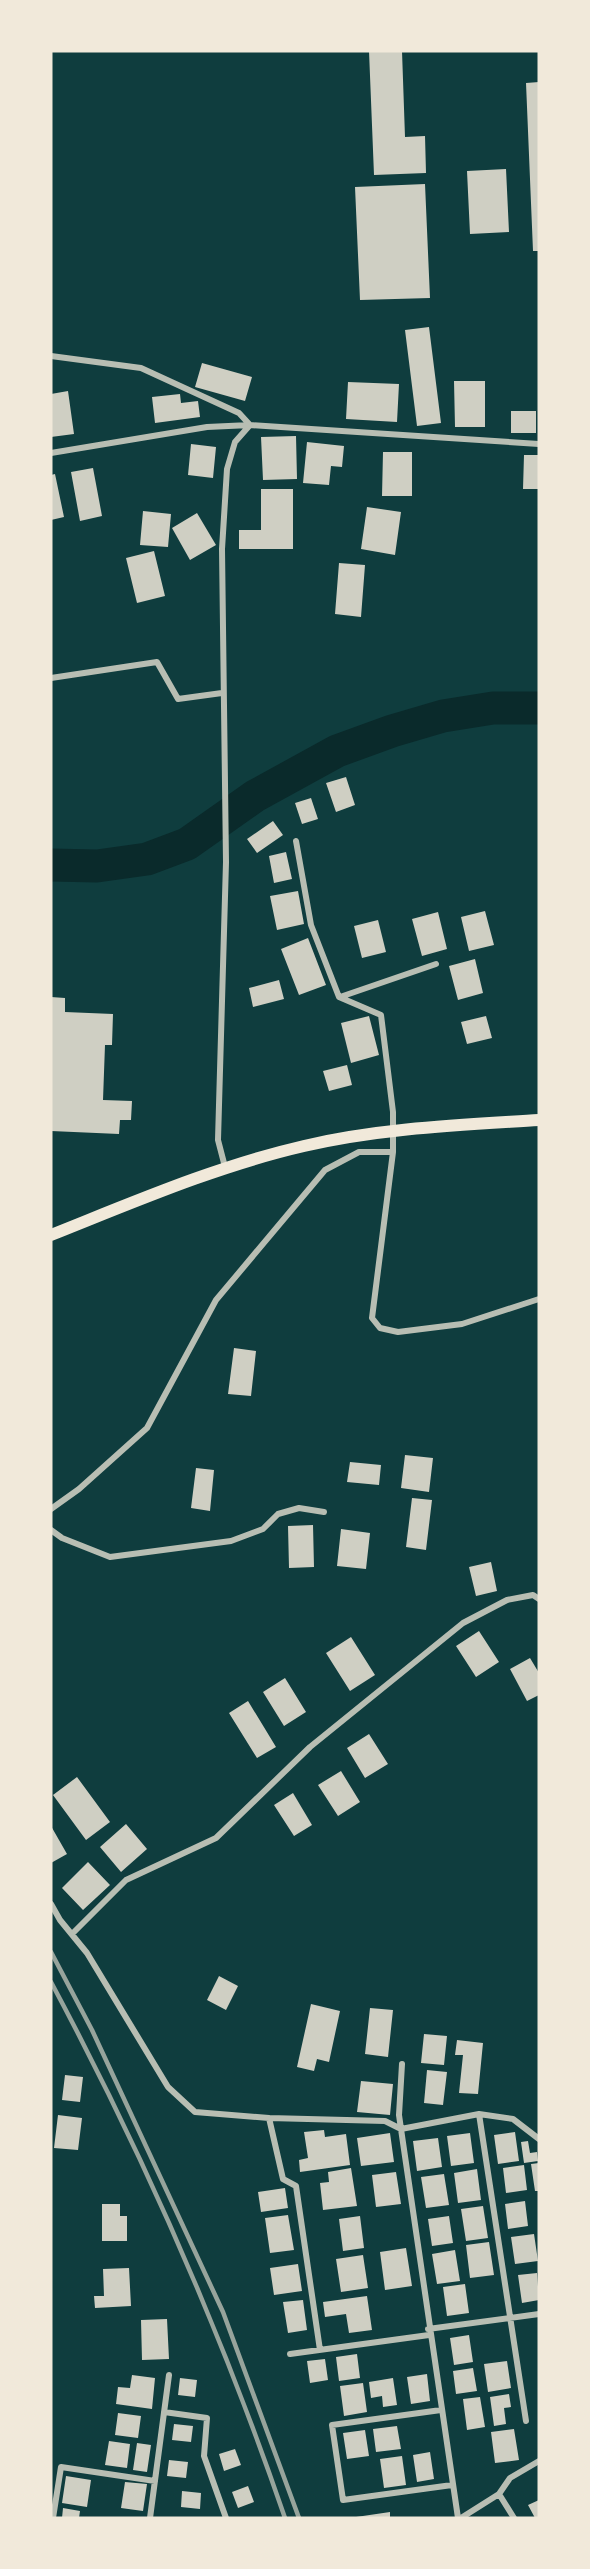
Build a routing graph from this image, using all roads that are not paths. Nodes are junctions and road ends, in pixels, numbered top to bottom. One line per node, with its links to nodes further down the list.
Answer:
1 (51, 356): 2 (street)
2 (250, 425): 3 (street); 4 (street); 6 (street)
3 (539, 444)
4 (51, 453)
5 (51, 678): 6 (street)
6 (222, 693): 13 (street)
7 (296, 841): 9 (street)
8 (436, 964): 9 (street)
9 (339, 997): 11 (street)
10 (539, 1120): 11 (main road)
11 (391, 1131): 12 (street); 13 (main road)
12 (393, 1152): 15 (street); 16 (street)
13 (225, 1167): 14 (main road)
14 (51, 1235)
15 (539, 1299)
16 (51, 1509)
17 (324, 1512): 18 (street)
18 (51, 1530)
19 (539, 1599): 21 (street)
20 (51, 1904): 21 (street)
21 (72, 1934): 24 (street)
22 (402, 2064): 25 (street)
23 (479, 2114): 25 (street); 26 (street); 28 (street)
24 (269, 2118): 25 (street); 30 (street)
25 (401, 2128): 29 (street)
26 (539, 2139)
27 (539, 2314): 28 (street)
28 (510, 2318): 29 (street); 35 (street)
29 (429, 2332): 30 (street); 33 (street)
30 (320, 2350): 31 (street)
31 (290, 2354)
32 (169, 2375): 34 (street)
33 (441, 2410): 38 (street); 38 (street)
34 (164, 2412): 37 (street); 42 (street)
35 (526, 2421)
36 (539, 2461): 39 (street)
37 (155, 2481): 40 (street); 41 (street)
38 (453, 2485): 43 (street)
39 (499, 2494): 43 (street); 44 (street)
40 (53, 2518)
41 (150, 2518)
42 (226, 2518)
43 (459, 2518)
44 (514, 2518)

